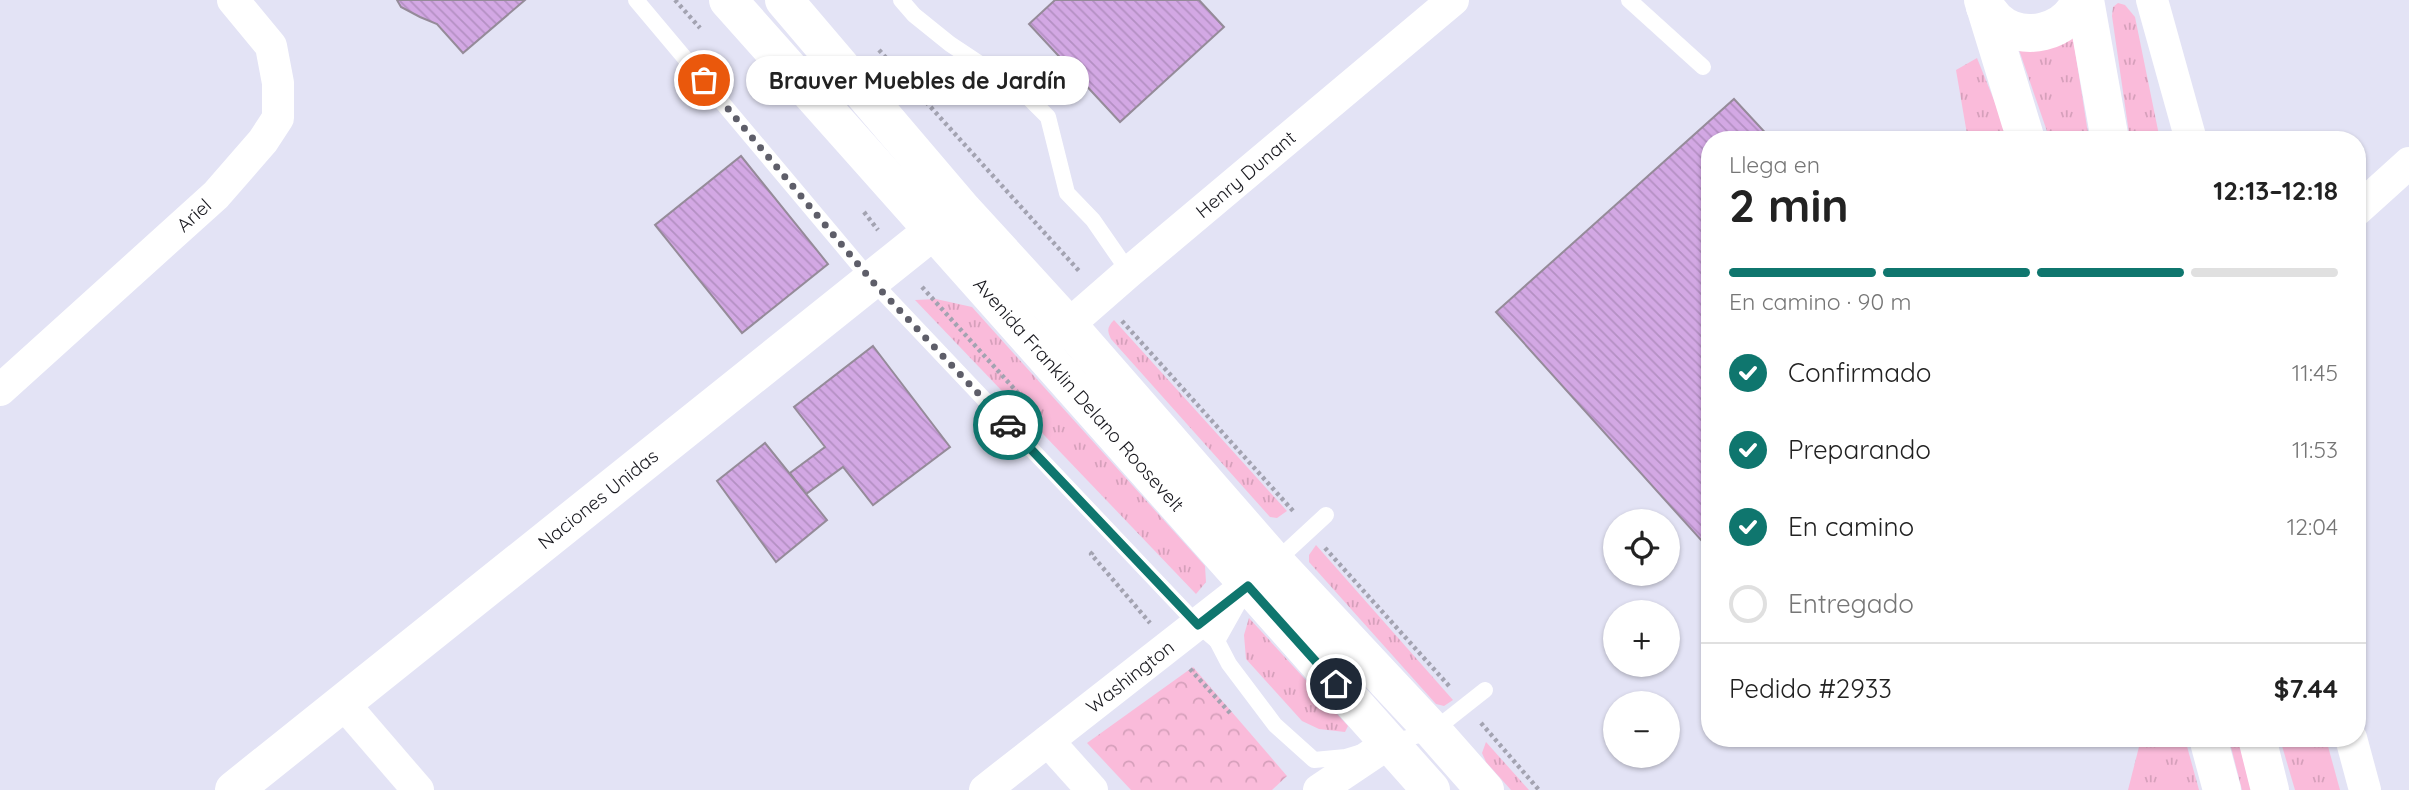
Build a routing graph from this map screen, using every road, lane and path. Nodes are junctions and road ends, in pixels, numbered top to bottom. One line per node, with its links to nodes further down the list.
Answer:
1 (233, 0): 23 (street, Ariel)
2 (636, 0): 20 (lane)
3 (728, 0): 18 (main road, Avenida Franklin Delano Roosevelt)
4 (784, 0): 18 (main road, Avenida Franklin Delano Roosevelt)
5 (901, 0): 19 (lane)
6 (1453, 0): 19 (street, Henry Dunant)
7 (1629, 0): 12 (lane)
8 (2082, 0): 10 (main road); 14 (main road)
9 (2152, 0): 15 (street)
10 (1984, 4): 13 (main road)
11 (876, 47): 21 (path)
12 (1703, 67)
13 (2023, 131)
14 (2108, 131)
15 (2188, 131)
16 (2409, 163): 17 (street)
17 (2366, 202)
18 (948, 219): 20 (main road, Naciones Unidas); 22 (main road, Avenida Franklin Delano Roosevelt)
19 (1129, 272): 21 (street, Henry Dunant)
20 (872, 281): 27 (lane); 29 (main road, Naciones Unidas)
21 (1101, 296): 22 (street, Henry Dunant); 25 (path)
22 (1054, 337): 26 (main road, Avenida Franklin Delano Roosevelt)
23 (0, 390)
24 (1326, 515): 25 (lane)
25 (1310, 530): 26 (lane); 30 (path)
26 (1262, 574): 27 (street, Washington); 31 (main road, Avenida Franklin Delano Roosevelt); 33 (main road, Avenida Franklin Delano Roosevelt)
27 (1208, 633): 32 (street, Washington); 33 (lane)
28 (1485, 690): 30 (lane)
29 (343, 703): 37 (main road, Naciones Unidas); 38 (street)
30 (1466, 705): 31 (lane); 44 (path)
31 (1433, 731): 33 (lane); 43 (main road, Avenida Franklin Delano Roosevelt)
32 (1048, 741): 39 (street, Washington); 40 (street)
33 (1389, 743): 41 (street); 42 (main road, Avenida Franklin Delano Roosevelt)
34 (2210, 747): 45 (main road)
35 (2259, 747): 46 (main road)
36 (2353, 747): 47 (street)
37 (234, 790)
38 (418, 790)
39 (985, 790)
40 (1092, 790)
41 (1318, 790)
42 (1431, 790)
43 (1485, 790)
44 (1539, 790)
45 (2222, 790)
46 (2270, 790)
47 (2365, 790)

